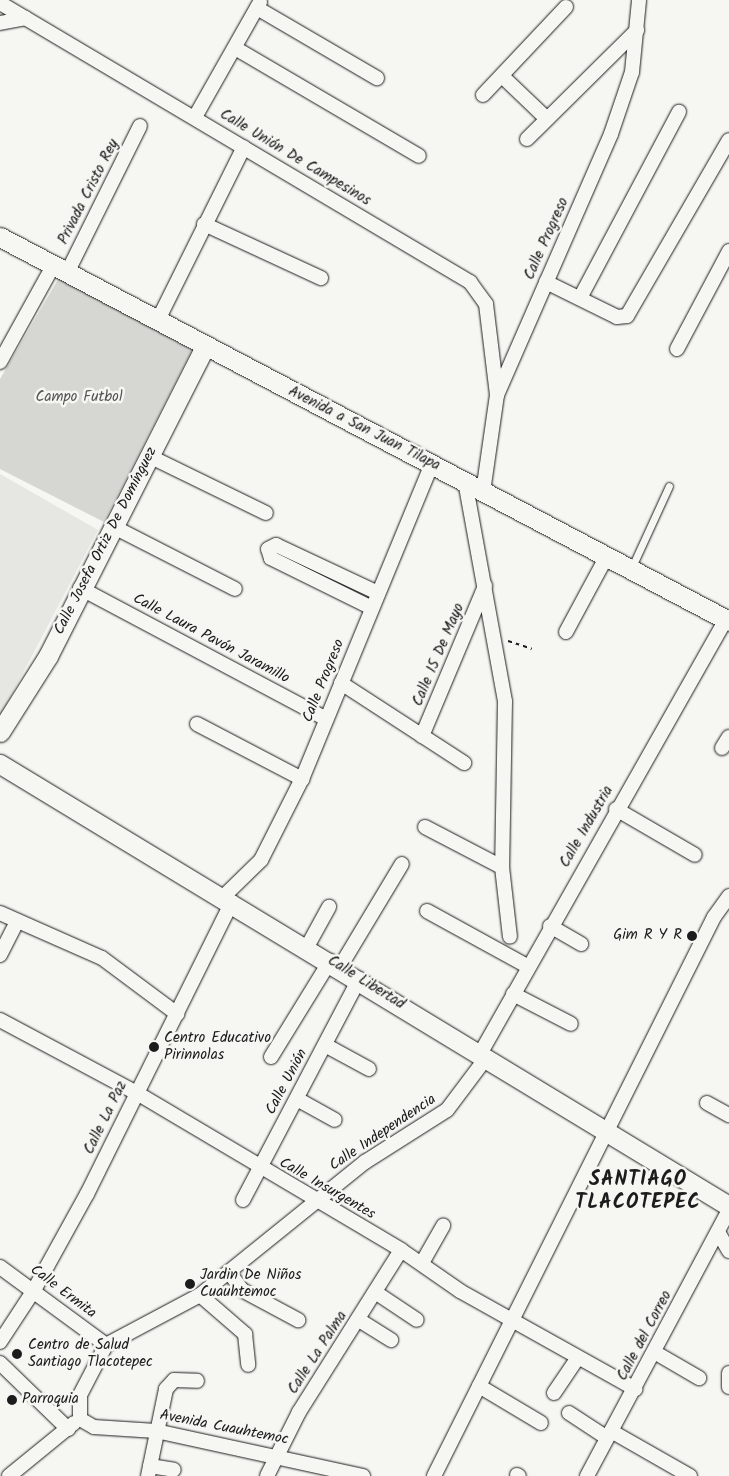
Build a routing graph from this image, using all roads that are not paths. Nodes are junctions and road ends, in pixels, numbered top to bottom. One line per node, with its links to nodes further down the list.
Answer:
1 (638, 0): 7 (street, Calle Progreso)
2 (0, 3): 5 (street, Calle Unión De Campesinos)
3 (259, 4): 8 (street); 10 (street)
4 (566, 7): 9 (street)
5 (26, 18): 6 (street); 13 (street, Calle Unión De Campesinos)
6 (0, 23)
7 (637, 30): 14 (street); 25 (street, Calle Progreso)
8 (235, 48): 13 (street); 19 (street)
9 (502, 76): 11 (street); 14 (street)
10 (377, 78)
11 (483, 95)
12 (679, 112): 26 (street)
13 (196, 116): 18 (street, Calle Unión De Campesinos)
14 (546, 118): 16 (street)
15 (140, 126): 23 (street, Privada Cristo Rey)
16 (526, 139)
17 (729, 140): 26 (street)
18 (244, 147): 20 (street); 31 (street, Calle Unión De Campesinos)
19 (419, 156)
20 (204, 224): 24 (street); 27 (street)
21 (0, 237): 23 (main road, Avenida a San Juan Tilapa)
22 (729, 251): 29 (street)
23 (60, 269): 27 (main road, Avenida a San Juan Tilapa); 30 (street, Privada Cristo Rey)
24 (321, 278)
25 (546, 282): 26 (street); 31 (street, Calle Progreso)
26 (580, 298)
27 (157, 322): 28 (main road, Avenida a San Juan Tilapa)
28 (205, 347): 32 (main road, Calle Josefa Ortiz De Domínguez); 33 (main road, Avenida a San Juan Tilapa)
29 (677, 349)
30 (0, 362)
31 (497, 395): 36 (street, Calle Progreso)
32 (149, 456): 37 (street); 38 (main road, Calle Josefa Ortiz De Domínguez)
33 (432, 463): 34 (main road, Avenida a San Juan Tilapa); 45 (street, Calle Progreso)
34 (465, 481): 36 (main road, Avenida a San Juan Tilapa); 42 (street)
35 (670, 486): 40 (lane)
36 (483, 492): 39 (main road, Avenida a San Juan Tilapa)
37 (266, 513)
38 (112, 526): 43 (main road, Calle Josefa Ortiz De Domínguez); 44 (street)
39 (607, 556): 40 (main road, Avenida a San Juan Tilapa); 49 (street)
40 (631, 569): 48 (main road, Avenida a San Juan Tilapa)
41 (358, 584): 45 (street); 46 (street); 46 (street)
42 (485, 586): 54 (street, Calle 15 De Mayo); 62 (street)
43 (80, 588): 51 (street, Calle Laura Pavón Jaramillo); 53 (main road, Calle Josefa Ortiz De Domínguez)
44 (235, 589)
45 (378, 594): 47 (street, Calle Progreso)
46 (352, 597): 47 (street)
47 (372, 608): 50 (street, Calle Progreso)
48 (727, 620): 58 (street, Calle Industria)
49 (566, 632)
50 (341, 683): 51 (street, Calle Progreso); 54 (street)
51 (326, 719): 57 (street, Calle Progreso)
52 (197, 724): 57 (street)
53 (0, 732)
54 (422, 736): 55 (street)
55 (464, 762)
56 (0, 764): 64 (main road, Calle Libertad)
57 (302, 779): 64 (street, Calle Progreso)
58 (616, 809): 60 (street); 69 (street, Calle Industria)
59 (425, 827): 62 (street)
60 (695, 855)
61 (402, 864): 74 (street)
62 (502, 867): 70 (street)
63 (728, 898): 90 (street)
64 (228, 899): 72 (main road, Calle Libertad); 78 (street, Calle La Paz)
65 (329, 907): 72 (street)
66 (427, 911): 75 (street)
67 (0, 914): 68 (street)
68 (17, 921): 73 (street); 78 (street)
69 (550, 926): 71 (street); 75 (street, Calle Industria)
70 (510, 937)
71 (581, 944)
72 (308, 947): 74 (main road, Calle Libertad)
73 (0, 955)
74 (335, 964): 76 (main road, Calle Libertad); 83 (street)
75 (529, 967): 77 (street, Calle Industria)
76 (359, 979): 81 (street, Calle Unión); 82 (main road, Calle Libertad)
77 (513, 994): 80 (street); 82 (street, Calle Industria)
78 (177, 1014): 85 (street, Calle La Paz)
79 (0, 1020): 85 (street, Calle Insurgentes)
80 (571, 1024)
81 (325, 1045): 84 (street); 86 (street, Calle Unión)
82 (483, 1056): 90 (main road, Calle Libertad); 93 (street, Calle Independencia)
83 (271, 1057)
84 (369, 1069)
85 (136, 1093): 91 (street, Calle Insurgentes); 103 (street, Calle La Paz)
86 (297, 1099): 89 (street); 91 (street, Calle Unión)
87 (707, 1103): 88 (street)
88 (729, 1115)
89 (335, 1120)
90 (606, 1131): 94 (main road, Calle Libertad); 109 (street)
91 (260, 1168): 92 (street, Calle Unión); 93 (street, Calle Insurgentes)
92 (243, 1200)
93 (315, 1202): 98 (street, Calle Insurgentes); 102 (street, Calle Independencia)
94 (729, 1206)
95 (729, 1210): 97 (street, Calle del Correo)
96 (443, 1226): 100 (street)
97 (718, 1232): 99 (street); 113 (street, Calle del Correo)
98 (401, 1250): 100 (street, Calle Insurgentes); 104 (street, Calle La Palma)
99 (729, 1251)
100 (422, 1263): 109 (street, Calle Insurgentes)
101 (0, 1267): 103 (street, Calle Ermita)
102 (229, 1272): 105 (street, Calle Independencia); 106 (street)
103 (34, 1290): 111 (street, Calle La Paz); 112 (street, Calle Ermita)
104 (375, 1292): 107 (street, Calle La Palma); 108 (street)
105 (200, 1295): 112 (street, Calle Independencia); 116 (street)
106 (298, 1320)
107 (359, 1320): 110 (street); 130 (street, Calle La Palma)
108 (417, 1320)
109 (512, 1321): 114 (street, Calle Insurgentes); 120 (street)
110 (391, 1340)
111 (0, 1342)
112 (106, 1345): 125 (street)
113 (656, 1354): 118 (street); 122 (street, Calle del Correo)
114 (576, 1360): 122 (street, Calle Insurgentes); 123 (street)
115 (0, 1363): 127 (street)
116 (248, 1365)
117 (729, 1373): 121 (street)
118 (699, 1378)
119 (198, 1381): 128 (street)
120 (480, 1386): 126 (street); 136 (street)
121 (729, 1387)
122 (635, 1389): 129 (street, Calle del Correo)
123 (554, 1393)
124 (569, 1413): 129 (street)
125 (80, 1419): 127 (street); 128 (street, Avenida Cuauhtemoc)
126 (541, 1423)
127 (68, 1429): 133 (street)
128 (156, 1431): 130 (street, Avenida Cuauhtemoc); 132 (street)
129 (609, 1434): 137 (street, Calle del Correo); 138 (street)
130 (275, 1455): 134 (street, Calle La Palma); 135 (street, Avenida Cuauhtemoc)
131 (174, 1470): 132 (street)
132 (149, 1471)
133 (9, 1476)
134 (267, 1476)
135 (363, 1476)
136 (434, 1476)
137 (587, 1476)
138 (690, 1476)

